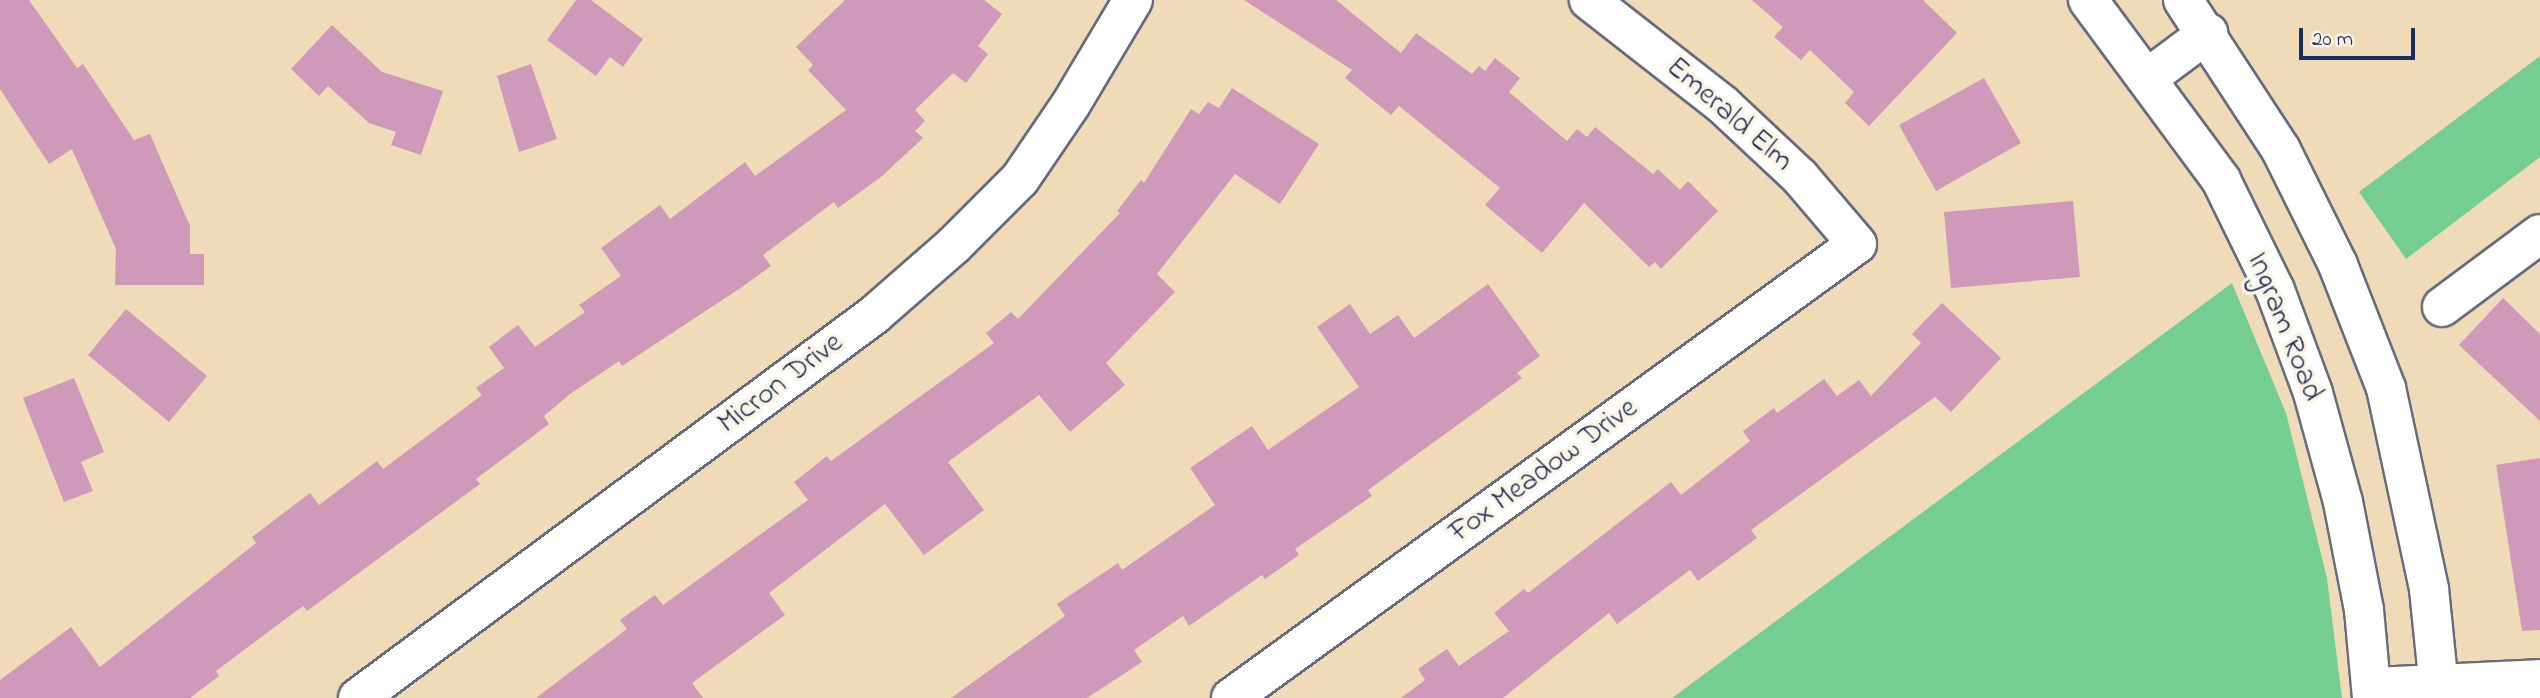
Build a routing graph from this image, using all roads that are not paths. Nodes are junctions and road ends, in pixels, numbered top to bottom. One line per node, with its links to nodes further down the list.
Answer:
1 (1133, 0): 13 (street, Micron Drive)
2 (1589, 0): 8 (street, Emerald Elm)
3 (2088, 0): 6 (street, Ingram Road)
4 (2183, 0): 5 (street)
5 (2208, 33): 6 (street); 11 (street)
6 (2149, 77): 12 (street, Ingram Road)
7 (2540, 234): 9 (street)
8 (1857, 244): 14 (street, Fox Meadow Drive)
9 (2442, 307)
10 (2540, 680): 11 (street)
11 (2440, 691): 12 (street)
12 (2372, 693)
13 (358, 698)
14 (1231, 698)

